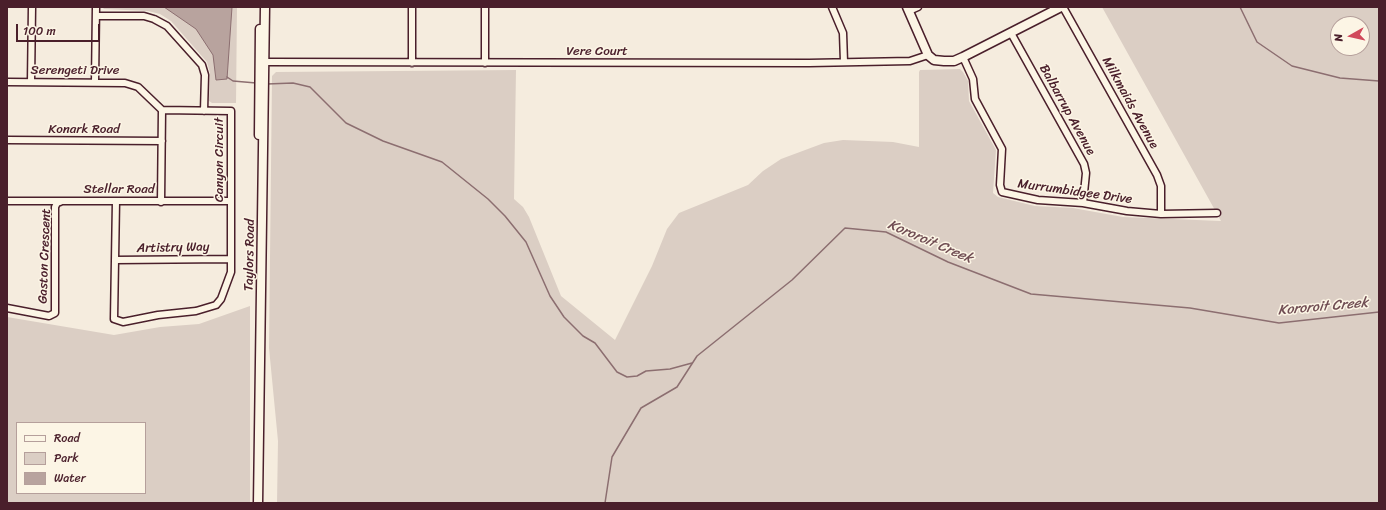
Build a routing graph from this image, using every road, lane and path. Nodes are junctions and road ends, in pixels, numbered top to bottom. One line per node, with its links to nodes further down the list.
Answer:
1 (32, 7): 21 (street)
2 (96, 7): 12 (street)
3 (259, 7): 27 (street)
4 (265, 7): 16 (street, Taylors Road)
5 (412, 7): 18 (street)
6 (485, 7): 19 (street)
7 (832, 7): 17 (street)
8 (918, 7): 10 (street)
9 (1062, 7): 11 (street); 35 (street, Milkmaids Avenue)
10 (908, 9): 14 (street)
11 (1046, 10): 13 (street)
12 (96, 16): 22 (street); 24 (street)
13 (1011, 33): 15 (street); 33 (street, Balbarrup Avenue)
14 (928, 55): 15 (street); 17 (street, Vere Court)
15 (963, 57): 33 (street, Murrumbidgee Drive)
16 (265, 62): 18 (street, Vere Court); 27 (street, Taylors Road)
17 (844, 62): 19 (street, Vere Court)
18 (412, 63): 19 (street, Vere Court)
19 (485, 63)
20 (7, 82): 21 (street, Serengeti Drive)
21 (31, 82): 22 (street, Serengeti Drive)
22 (95, 82): 23 (street, Serengeti Drive)
23 (162, 110): 24 (street, Canyon Circuit); 26 (street)
24 (204, 111): 32 (street, Canyon Circuit)
25 (7, 140): 26 (street, Konark Road)
26 (162, 141): 31 (street)
27 (263, 159): 39 (street, Taylors Road)
28 (7, 201): 29 (street, Stellar Road)
29 (62, 201): 30 (street, Stellar Road); 38 (street, Gaston Crescent)
30 (116, 201): 31 (street, Stellar Road); 37 (street)
31 (161, 202): 32 (street, Stellar Road)
32 (231, 202): 36 (street, Canyon Circuit)
33 (1083, 203): 35 (street, Murrumbidgee Drive)
34 (1217, 213): 35 (street, Murrumbidgee Drive)
35 (1161, 214)
36 (231, 259): 37 (street, Artistry Way); 37 (street, Canyon Circuit)
37 (115, 260)
38 (7, 308)
39 (258, 503)

